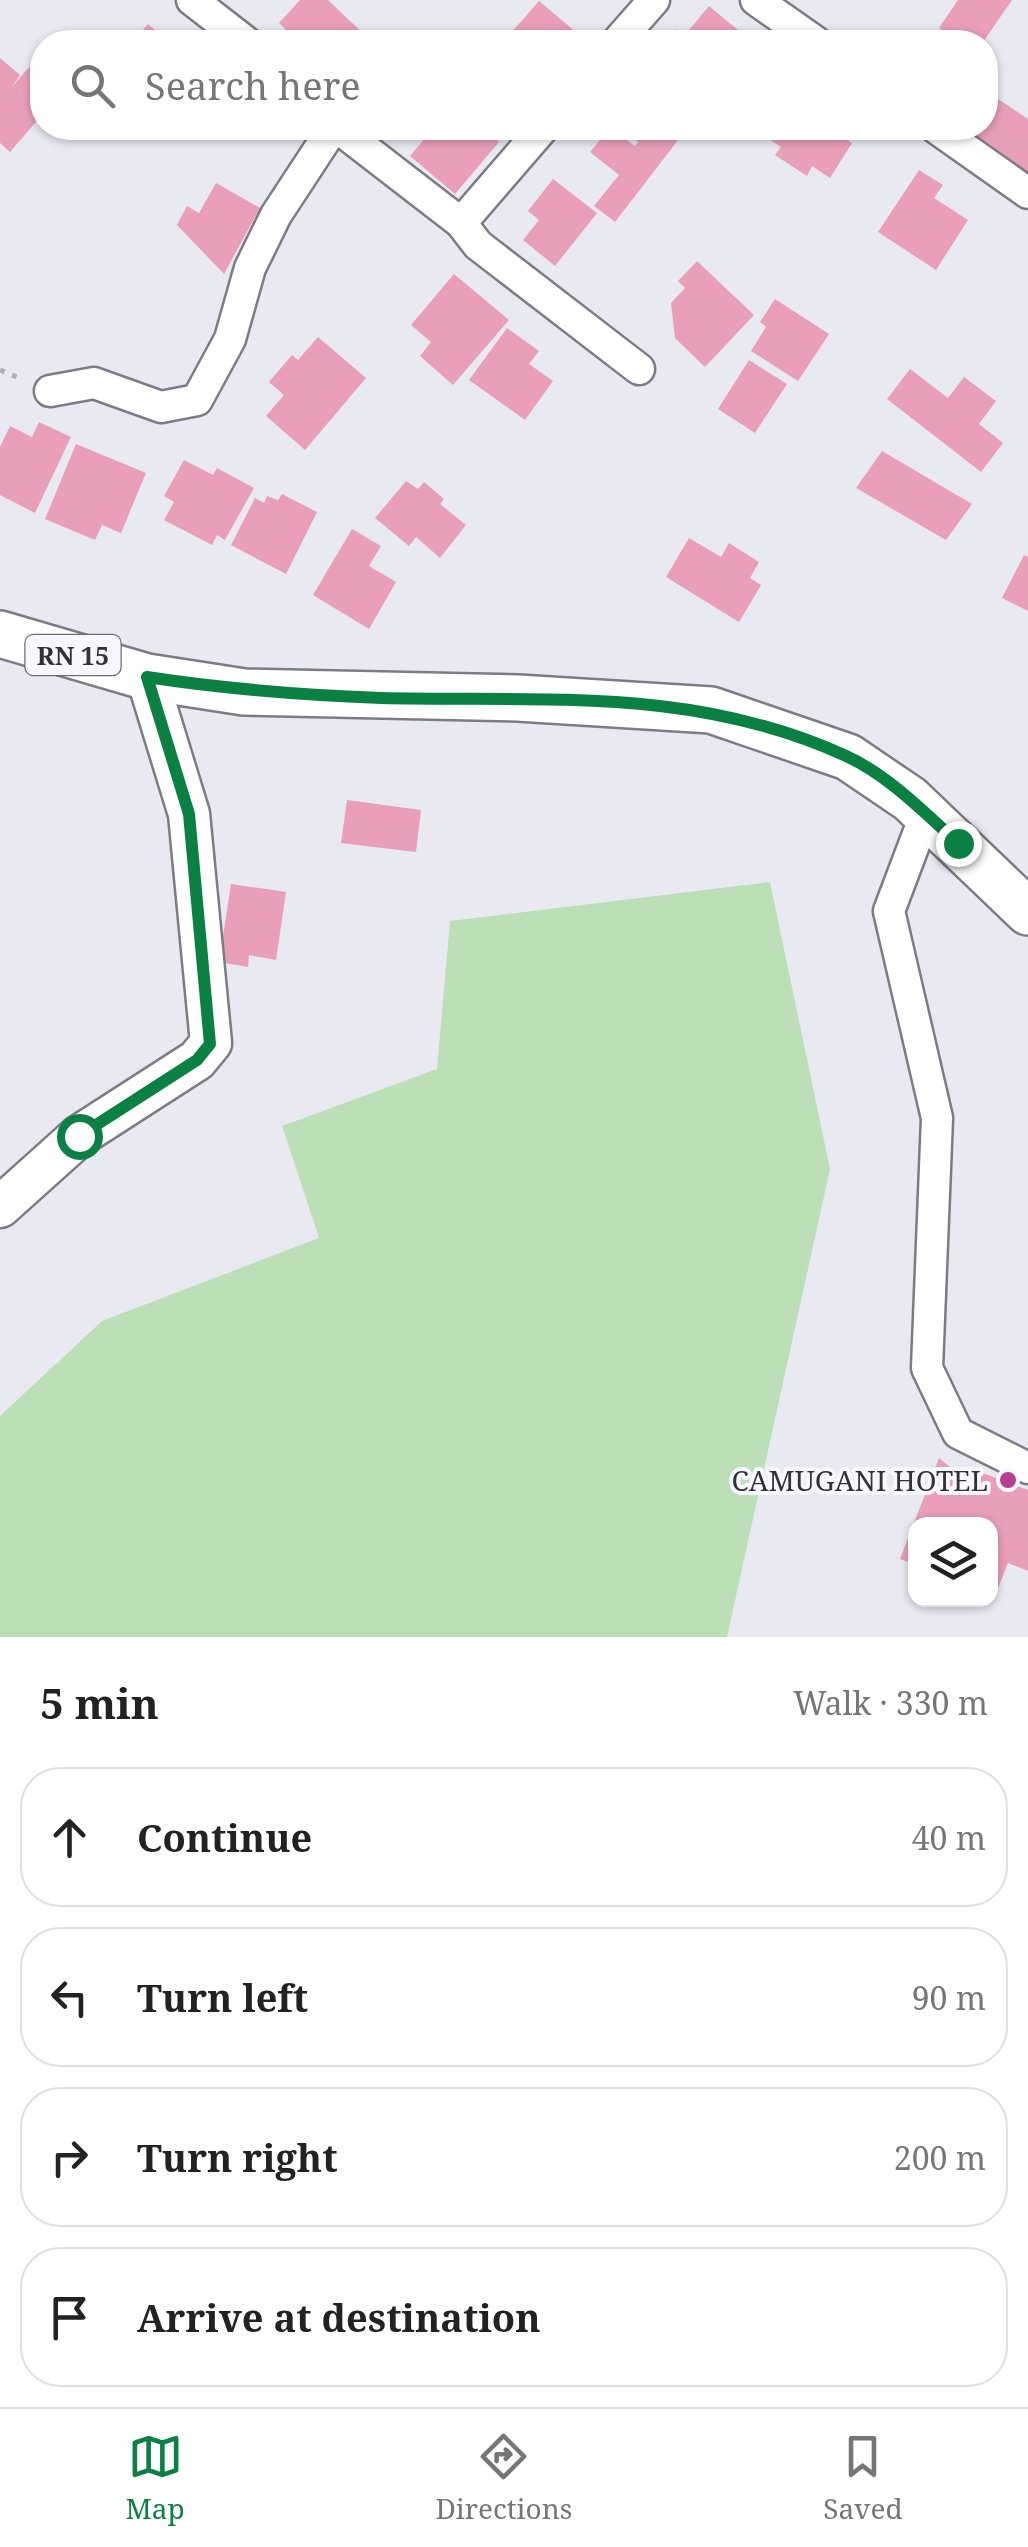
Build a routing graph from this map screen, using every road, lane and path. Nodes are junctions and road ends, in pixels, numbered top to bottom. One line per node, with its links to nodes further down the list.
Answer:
1 (192, 0): 4 (street)
2 (654, 0): 5 (street)
3 (756, 0): 6 (street)
4 (231, 30)
5 (628, 30)
6 (799, 30)
7 (328, 140): 14 (street)
8 (352, 140): 12 (street)
9 (534, 140): 12 (street)
10 (953, 140): 11 (street)
11 (1028, 193)
12 (461, 224): 13 (street)
13 (639, 369)
14 (50, 391)
15 (0, 634): 16 (main road, RN 15)
16 (147, 677): 17 (main road, RN 15); 19 (street)
17 (926, 813): 18 (main road, RN 15); 20 (street)
18 (1028, 912)
19 (0, 1207)
20 (1028, 1468)

